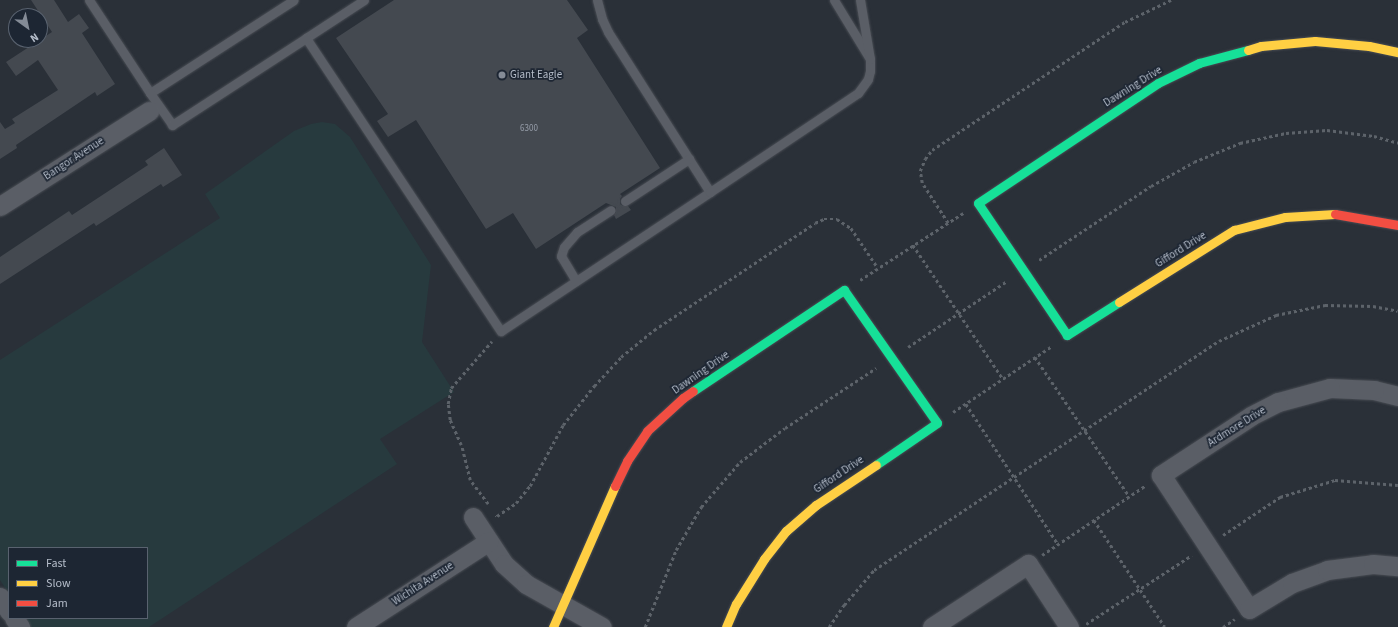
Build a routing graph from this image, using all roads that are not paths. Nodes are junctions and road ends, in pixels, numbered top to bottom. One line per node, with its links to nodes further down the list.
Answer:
1 (89, 0): 10 (lane)
2 (294, 0): 10 (lane)
3 (364, 0): 7 (lane)
4 (597, 0): 11 (lane)
5 (834, 0): 9 (lane)
6 (860, 0): 9 (lane)
7 (306, 38): 10 (lane); 17 (lane)
8 (1398, 52): 18 (street, Dawning Drive)
9 (870, 58): 12 (lane)
10 (149, 102): 14 (street, Bangor Avenue)
11 (689, 159): 12 (lane); 13 (lane)
12 (710, 192): 17 (lane)
13 (625, 201)
14 (0, 206)
15 (611, 210): 17 (lane)
16 (1398, 225): 18 (street, Gifford Drive)
17 (576, 281)
18 (1067, 335)
19 (1398, 396): 23 (street, Ardmore Drive)
20 (937, 423): 25 (street, Dawning Drive); 30 (street, Gifford Drive)
21 (472, 517): 22 (street)
22 (489, 541): 25 (street); 27 (street, Wichita Avenue)
23 (1398, 566)
24 (0, 597): 26 (street)
25 (562, 604): 28 (street, Dawning Drive); 29 (street)
26 (8, 609)
27 (356, 627)
28 (553, 627)
29 (602, 627)
30 (726, 627)
31 (932, 627): 32 (street)
32 (1069, 627)

